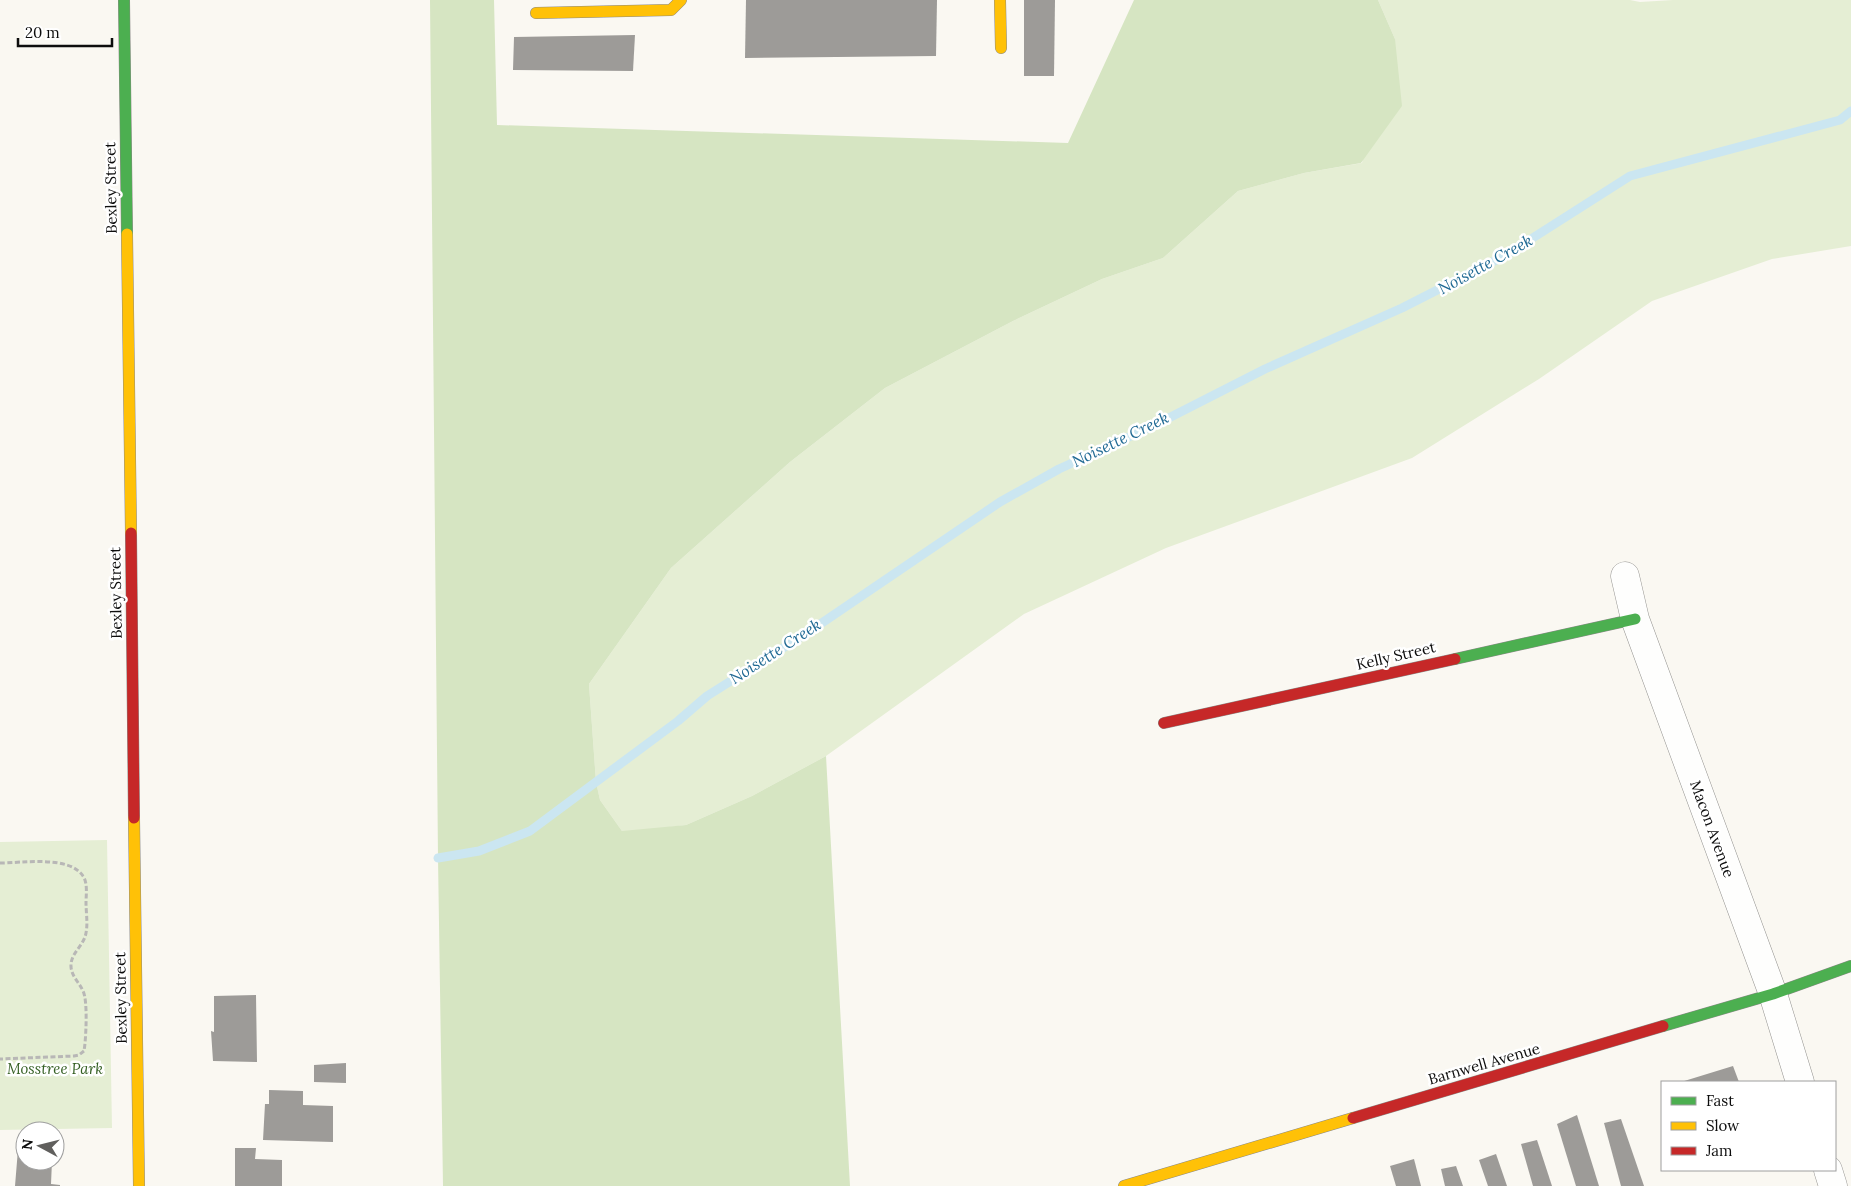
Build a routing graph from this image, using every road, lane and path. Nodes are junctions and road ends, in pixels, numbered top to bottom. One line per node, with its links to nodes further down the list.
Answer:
1 (124, 0): 15 (street, Bexley Street)
2 (681, 0): 4 (street)
3 (1000, 0): 5 (street)
4 (536, 13)
5 (1001, 48)
6 (1625, 576): 7 (street, Macon Avenue)
7 (1635, 619): 8 (street, Kelly Street); 11 (street, Macon Avenue)
8 (1164, 723)
9 (0, 863): 12 (path)
10 (1851, 966): 11 (street, Barnwell Avenue)
11 (1772, 994): 13 (street, Macon Avenue); 16 (street, Barnwell Avenue)
12 (0, 1060)
13 (1800, 1081)
14 (1828, 1171): 17 (street)
15 (139, 1186)
16 (1124, 1186)
17 (1833, 1186)

